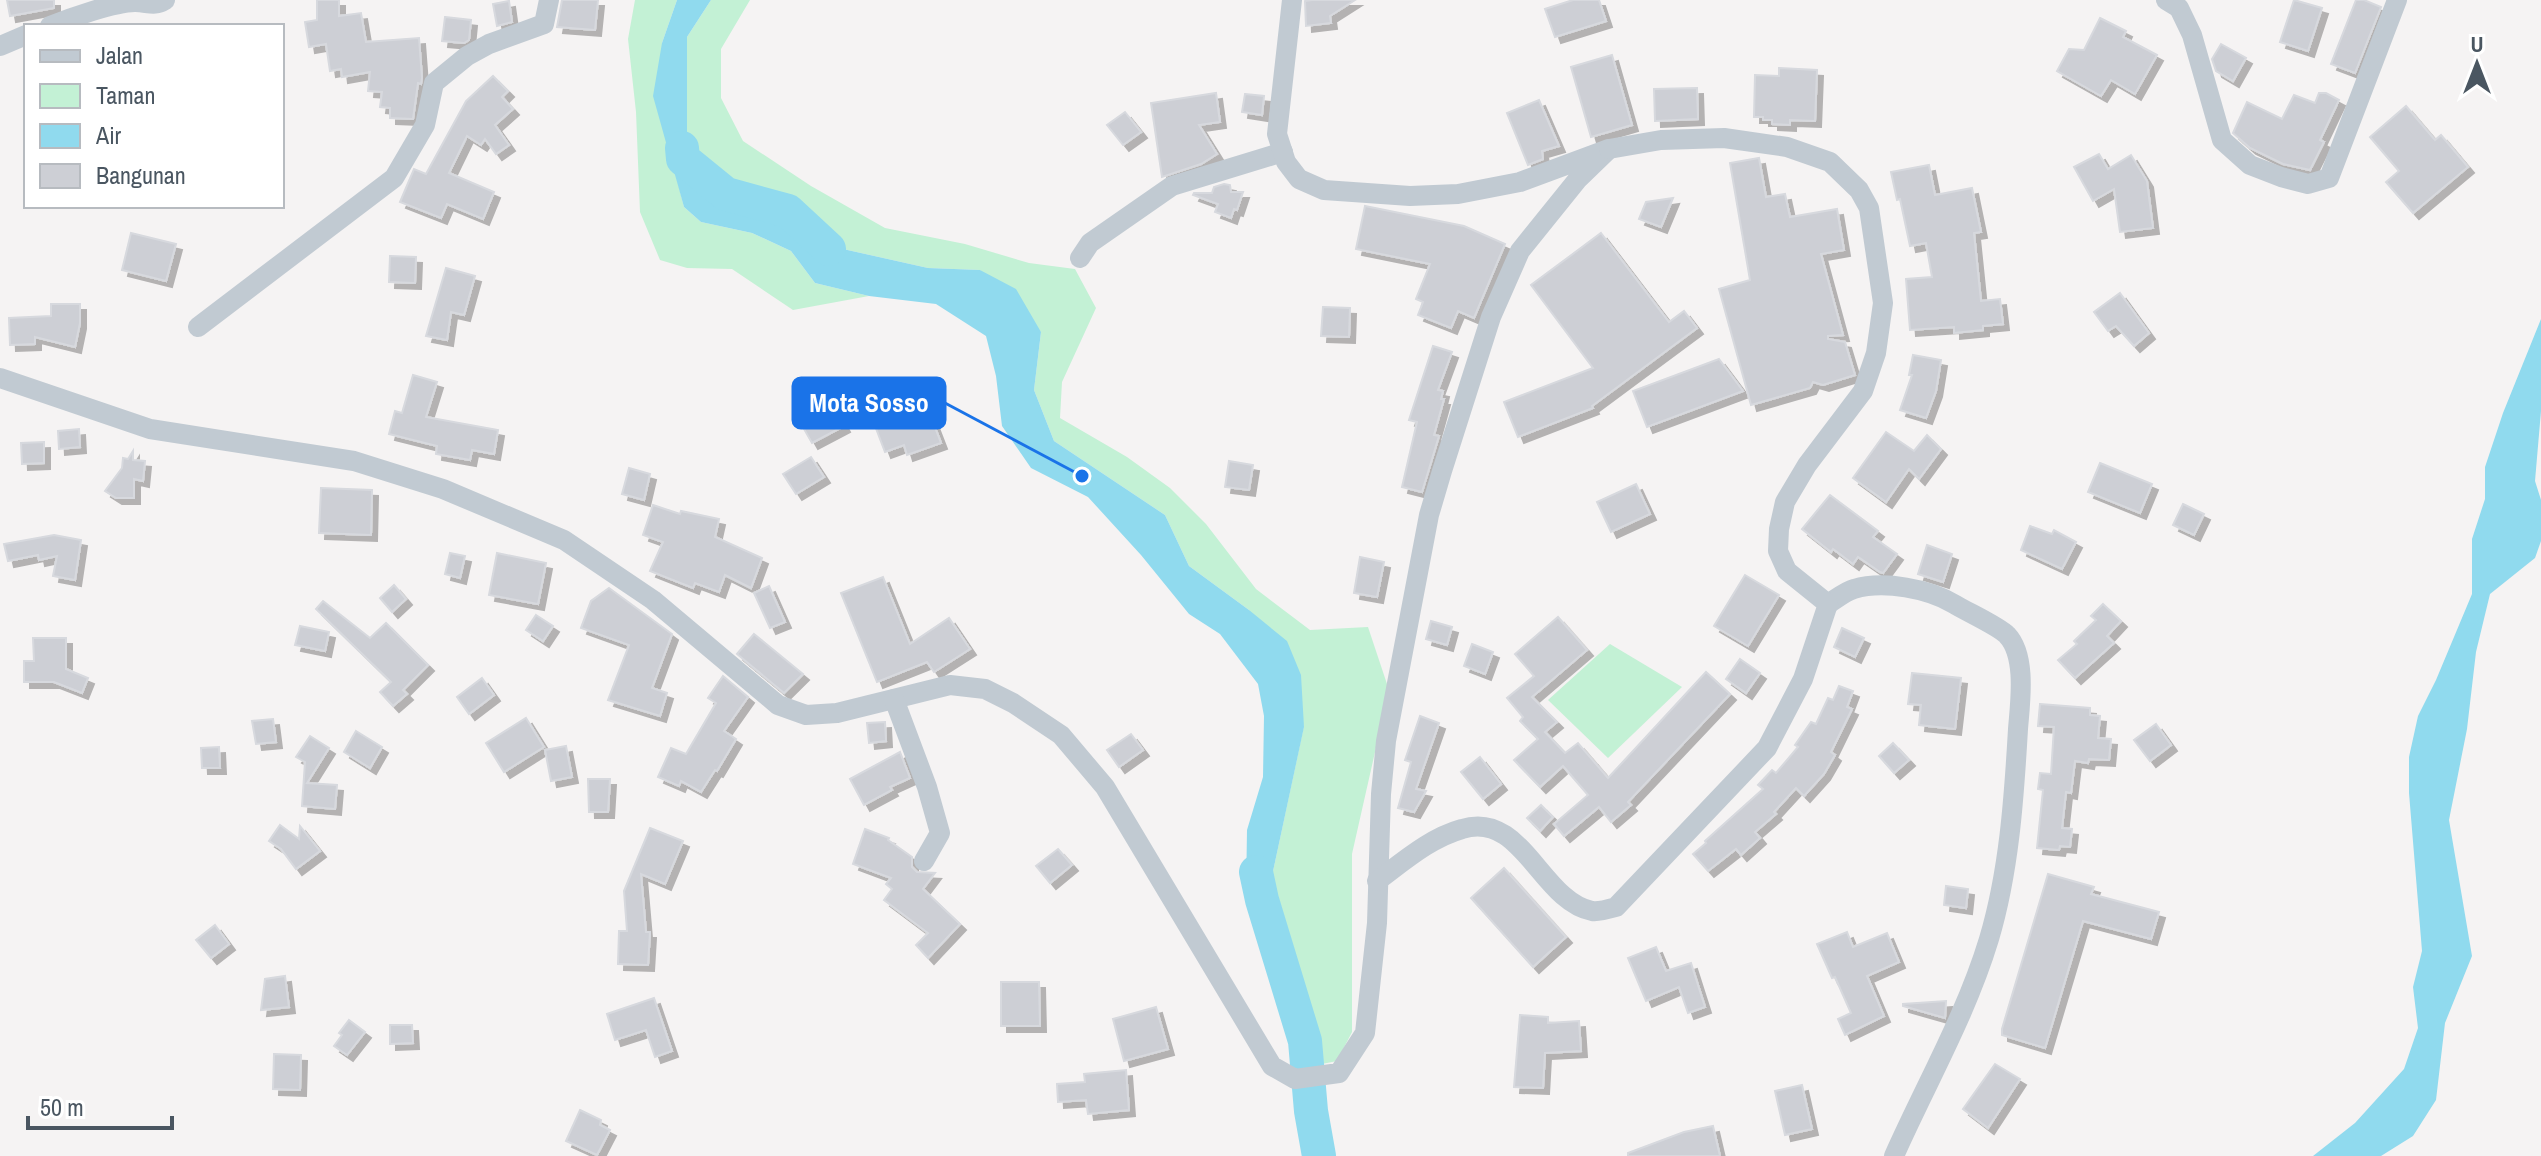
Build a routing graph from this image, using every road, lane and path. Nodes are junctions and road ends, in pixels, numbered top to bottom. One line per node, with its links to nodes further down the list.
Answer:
1 (165, 0): 6 (street)
2 (549, 0): 12 (street)
3 (1292, 0): 10 (street)
4 (2166, 0): 5 (street)
5 (2397, 0)
6 (55, 24)
7 (24, 36): 8 (street)
8 (0, 46)
9 (1609, 149): 10 (street); 14 (street); 17 (street)
10 (1283, 152): 11 (street)
11 (1080, 258)
12 (198, 327)
13 (0, 378): 15 (street)
14 (1828, 604): 17 (street); 18 (street)
15 (894, 699): 16 (street); 17 (street)
16 (924, 861)
17 (1377, 881)
18 (1894, 1156)

